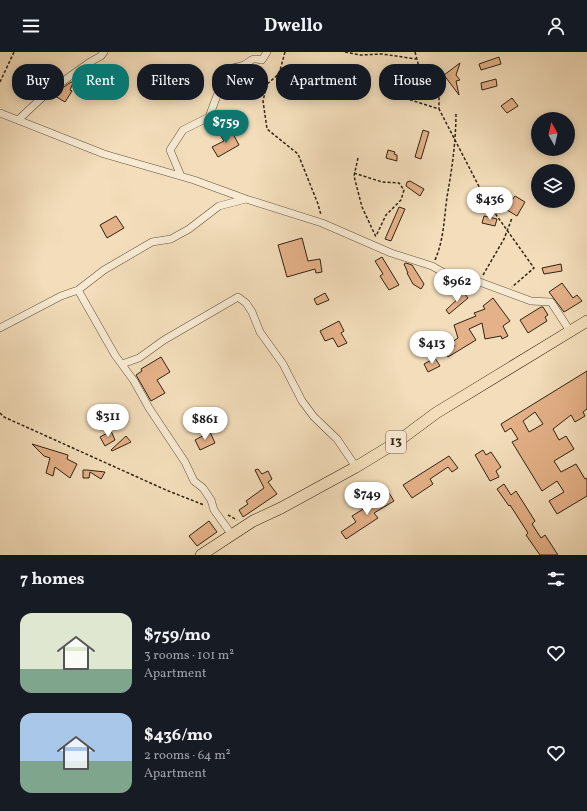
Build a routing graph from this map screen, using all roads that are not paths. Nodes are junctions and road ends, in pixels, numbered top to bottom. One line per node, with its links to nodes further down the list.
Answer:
1 (104, 52): 4 (street)
2 (267, 52): 5 (street)
3 (0, 113): 4 (street)
4 (18, 120): 5 (street)
5 (181, 176): 6 (street)
6 (246, 199): 7 (street); 10 (street)
7 (78, 290): 9 (street); 11 (street)
8 (587, 321): 10 (main road, 13)
9 (0, 328)
10 (570, 331): 12 (main road, 13)
11 (122, 364): 12 (street); 13 (street)
12 (356, 468): 13 (main road, 13)
13 (232, 535): 14 (main road, 13)
14 (201, 555)

